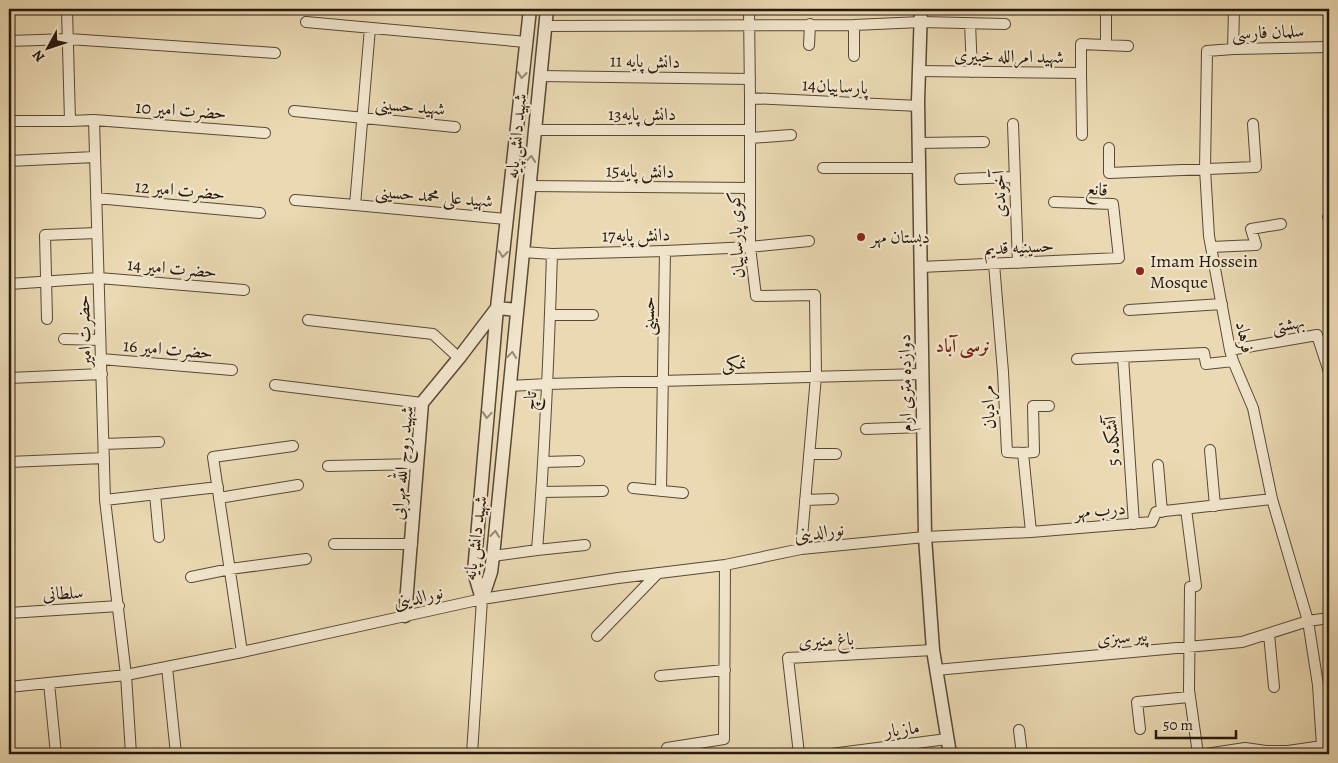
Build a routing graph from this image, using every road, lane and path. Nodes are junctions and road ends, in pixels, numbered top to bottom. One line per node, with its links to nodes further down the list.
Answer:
1 (67, 9): 17 (street)
2 (530, 9): 19 (street, شهید دانش پایه)
3 (547, 9): 15 (street, شهید دانش پایه)
4 (749, 9): 13 (street, کوی پارساییان)
5 (921, 9): 9 (street, دوازده متری ارم)
6 (1106, 9): 21 (street)
7 (1234, 9): 24 (street)
8 (306, 22): 16 (street)
9 (921, 22): 10 (street); 14 (street); 28 (street, دوازده متری ارم)
10 (970, 23): 12 (street); 29 (street)
11 (810, 24): 13 (street); 14 (street); 20 (street)
12 (1004, 24)
13 (749, 25): 15 (street); 32 (street, کوی پارساییان)
14 (854, 25): 27 (street)
15 (545, 26): 31 (street, شهید دانش پایه)
16 (370, 28): 19 (street); 36 (street, شهید علی محمد حسینی)
17 (69, 39): 18 (street); 26 (street); 38 (street)
18 (9, 41)
19 (526, 42): 65 (street, شهید دانش پایه, one-way to 65)
20 (809, 45)
21 (1106, 45): 22 (street, شهید امرالله خبیری); 30 (street, شهید امرالله خبیری)
22 (1128, 46)
23 (1329, 47): 24 (street, سلمان فارسی)
24 (1233, 49): 25 (street, سلمان فارسی)
25 (1207, 51): 55 (street, فرهاد)
26 (275, 53)
27 (854, 56)
28 (919, 71): 29 (street, شهید امرالله خبیری); 34 (street, دوازده متری ارم)
29 (972, 72): 30 (street, شهید امرالله خبیری)
30 (1082, 73): 47 (street)
31 (540, 76): 32 (street, دانش پایه 11); 43 (street, شهید دانش پایه)
32 (750, 79): 33 (street, کوی پارساییان)
33 (750, 98): 34 (street, پارساییان14); 45 (street, کوی پارساییان)
34 (919, 106): 49 (street, دوازده متری ارم)
35 (294, 111): 36 (street, شهید حسینی)
36 (363, 118): 42 (street, شهید حسینی); 63 (street, شهید علی محمد حسینی)
37 (9, 120): 38 (street)
38 (70, 120): 39 (street)
39 (94, 120): 44 (street, حضرت امیر 10); 51 (street, حضرت امیر)
40 (1013, 124): 56 (street, آخوندی)
41 (1253, 124): 55 (street)
42 (455, 127)
43 (534, 130): 45 (street, دانش پایه13); 58 (street, شهید دانش پایه, one-way to 43)
44 (265, 133)
45 (750, 134): 46 (street, دانش پایه13); 59 (street, کوی پارساییان)
46 (791, 135)
47 (1082, 135)
48 (984, 142): 49 (street)
49 (919, 143): 54 (street, دوازده متری ارم)
50 (1109, 148): 55 (street)
51 (95, 157): 52 (street); 60 (street, حضرت امیر)
52 (9, 162)
53 (823, 168): 54 (street)
54 (920, 168): 77 (street, دوازده متری ارم)
55 (1205, 169): 70 (street, فرهاد)
56 (1014, 177): 57 (street); 75 (street, آخوندی)
57 (960, 179)
58 (529, 186): 59 (street, دانش پایه15); 72 (street, شهید دانش پایه)
59 (750, 188): 69 (street, کوی پارساییان)
60 (96, 198): 64 (street, حضرت امیر 12); 67 (street, حضرت امیر)
61 (295, 200): 63 (street)
62 (1054, 202): 74 (street, قانع)
63 (355, 205): 65 (street, شهید علی محمد حسینی)
64 (260, 214)
65 (506, 219): 83 (street, شهید دانش پایه, one-way to 83)
66 (1281, 224): 70 (street)
67 (97, 233): 78 (street, حضرت امیر); 79 (street)
68 (809, 241): 69 (street, دانش پایه17)
69 (750, 247): 71 (street, دانش پایه17); 102 (street, کوی پارساییان)
70 (1211, 247): 82 (street, فرهاد)
71 (665, 251): 73 (street, دانش پایه17); 104 (street, حسینی)
72 (523, 252): 73 (street, دانش پایه17); 84 (street, شهید دانش پایه)
73 (552, 254): 86 (street, تاچ)
74 (1119, 258): 75 (street, حسینیه قدیم)
75 (1018, 263): 76 (street, حسینیه قدیم)
76 (994, 264): 77 (street, حسینیه قدیم); 116 (street, مرادیان)
77 (921, 268): 101 (street, دوازده متری ارم)
78 (99, 278): 79 (street, حضرت امیر 14); 81 (street, حضرت امیر 14); 91 (street, حضرت امیر)
79 (46, 282): 80 (street, حضرت امیر 14); 88 (street)
80 (9, 284)
81 (244, 290)
82 (1222, 304): 85 (street); 92 (street, فرهاد)
83 (497, 308): 84 (street); 94 (street, شهید روح الله مهرابی); 157 (street, شهید دانش پایه, one-way to 157)
84 (517, 310): 107 (street, شهید دانش پایه, one-way to 84)
85 (1129, 310)
86 (550, 315): 87 (street); 105 (street, تاچ)
87 (593, 315)
88 (47, 319)
89 (308, 320): 94 (street)
90 (64, 339): 91 (street)
91 (100, 340): 95 (street, حضرت امیر)
92 (1230, 350): 97 (street, فرهاد); 98 (street, بهشتی)
93 (1123, 356): 96 (street); 97 (street); 142 (street, آتشکده 5)
94 (459, 358): 108 (street, شهید روح الله مهرابی)
95 (101, 359): 99 (street, حضرت امیر 16); 100 (street, حضرت امیر)
96 (1076, 359)
97 (1233, 361): 136 (street, فرهاد)
98 (1329, 369)
99 (232, 370)
100 (102, 374): 103 (street); 113 (street, حضرت امیر)
101 (922, 374): 102 (street, نمکی); 110 (street, دوازده متری ارم)
102 (816, 376): 104 (street, نمکی); 117 (street, کوی پارساییان)
103 (9, 378)
104 (663, 381): 105 (street, نمکی); 130 (street, حسینی)
105 (547, 384): 107 (street, نمکی); 122 (street, تاچ)
106 (275, 385): 108 (street)
107 (509, 386): 151 (street, شهید دانش پایه, one-way to 107)
108 (422, 403): 123 (street, شهید روح الله مهرابی)
109 (1049, 406): 116 (street)
110 (923, 426): 111 (street); 145 (street, دوازده متری ارم)
111 (866, 429)
112 (159, 442): 113 (street)
113 (104, 444): 119 (street, حضرت امیر)
114 (293, 446): 127 (street)
115 (1210, 450): 139 (street)
116 (1023, 453): 143 (street)
117 (809, 454): 118 (street); 138 (street, کوی پارساییان)
118 (836, 454)
119 (104, 458): 121 (street); 137 (street, حضرت امیر)
120 (579, 461): 122 (street)
121 (9, 462)
122 (544, 462): 131 (street, تاچ)
123 (418, 464): 125 (street); 147 (street, شهید روح الله مهرابی)
124 (1158, 465): 141 (street)
125 (328, 466)
126 (298, 485): 134 (street)
127 (218, 487): 133 (street); 134 (street)
128 (633, 488): 130 (street)
129 (603, 490): 131 (street)
130 (662, 491): 132 (street)
131 (542, 492): 150 (street, تاچ)
132 (683, 493)
133 (155, 494): 137 (street); 144 (street)
134 (219, 498): 154 (street)
135 (833, 499): 138 (street)
136 (1272, 499): 139 (street, درب مهر); 162 (street, فرهاد)
137 (105, 500): 158 (street, حضرت امیر)
138 (805, 500): 149 (street, کوی پارساییان)
139 (1215, 506): 140 (street, درب مهر)
140 (1186, 509): 141 (street, درب مهر); 165 (street)
141 (1162, 512): 142 (street, درب مهر)
142 (1134, 524): 143 (street, درب مهر)
143 (1031, 532): 145 (street, درب مهر)
144 (159, 537)
145 (925, 537): 149 (street, نورالدینی); 166 (street, دوازده متری ارم)
146 (334, 544): 147 (street)
147 (412, 544): 160 (street, شهید روح الله مهرابی)
148 (584, 545): 150 (street)
149 (801, 549): 153 (street, نورالدینی)
150 (537, 550): 151 (street)
151 (493, 556): 157 (street, شهید دانش پایه)
152 (306, 559): 154 (street)
153 (725, 565): 155 (street, نورالدینی); 169 (street)
154 (230, 568): 156 (street); 167 (street)
155 (658, 573): 157 (street, نورالدینی); 164 (street)
156 (192, 576)
157 (482, 599): 160 (street, نورالدینی); 188 (street)
158 (119, 606): 159 (street, سلطانی); 171 (street, حضرت امیر)
159 (9, 613)
160 (405, 616): 167 (street, نورالدینی)
161 (1329, 618): 162 (street, پیر سبزی)
162 (1308, 621): 163 (street, پیر سبزی); 175 (street, فرهاد)
163 (1269, 634): 165 (street, پیر سبزی); 177 (street)
164 (597, 636)
165 (1189, 647): 170 (street, پیر سبزی); 178 (street)
166 (933, 650): 170 (street, دوازده متری ارم); 189 (street, باغ منیری)
167 (242, 652): 168 (street, نورالدینی)
168 (167, 667): 171 (street, نورالدینی); 187 (street)
169 (725, 670): 172 (street); 183 (street)
170 (936, 670): 181 (street, دوازده متری ارم)
171 (126, 675): 173 (street, نورالدینی); 186 (street, حضرت امیر)
172 (660, 676)
173 (49, 683): 176 (street, نورالدینی); 185 (street)
174 (1329, 683): 175 (street)
175 (1318, 685): 182 (street, فرهاد)
176 (9, 687)
177 (1274, 687)
178 (1189, 697): 179 (street); 193 (street)
179 (1140, 729)
180 (1019, 730): 192 (street)
181 (947, 739): 190 (street, مازیار); 191 (street, دوازده متری ارم)
182 (1326, 745): 184 (street)
183 (667, 748)
184 (1288, 753): 194 (street)
185 (56, 754)
186 (131, 754)
187 (176, 754)
188 (472, 754)
189 (800, 754)
190 (830, 754)
191 (950, 754)
192 (1022, 754)
193 (1198, 754)
194 (1206, 754)

